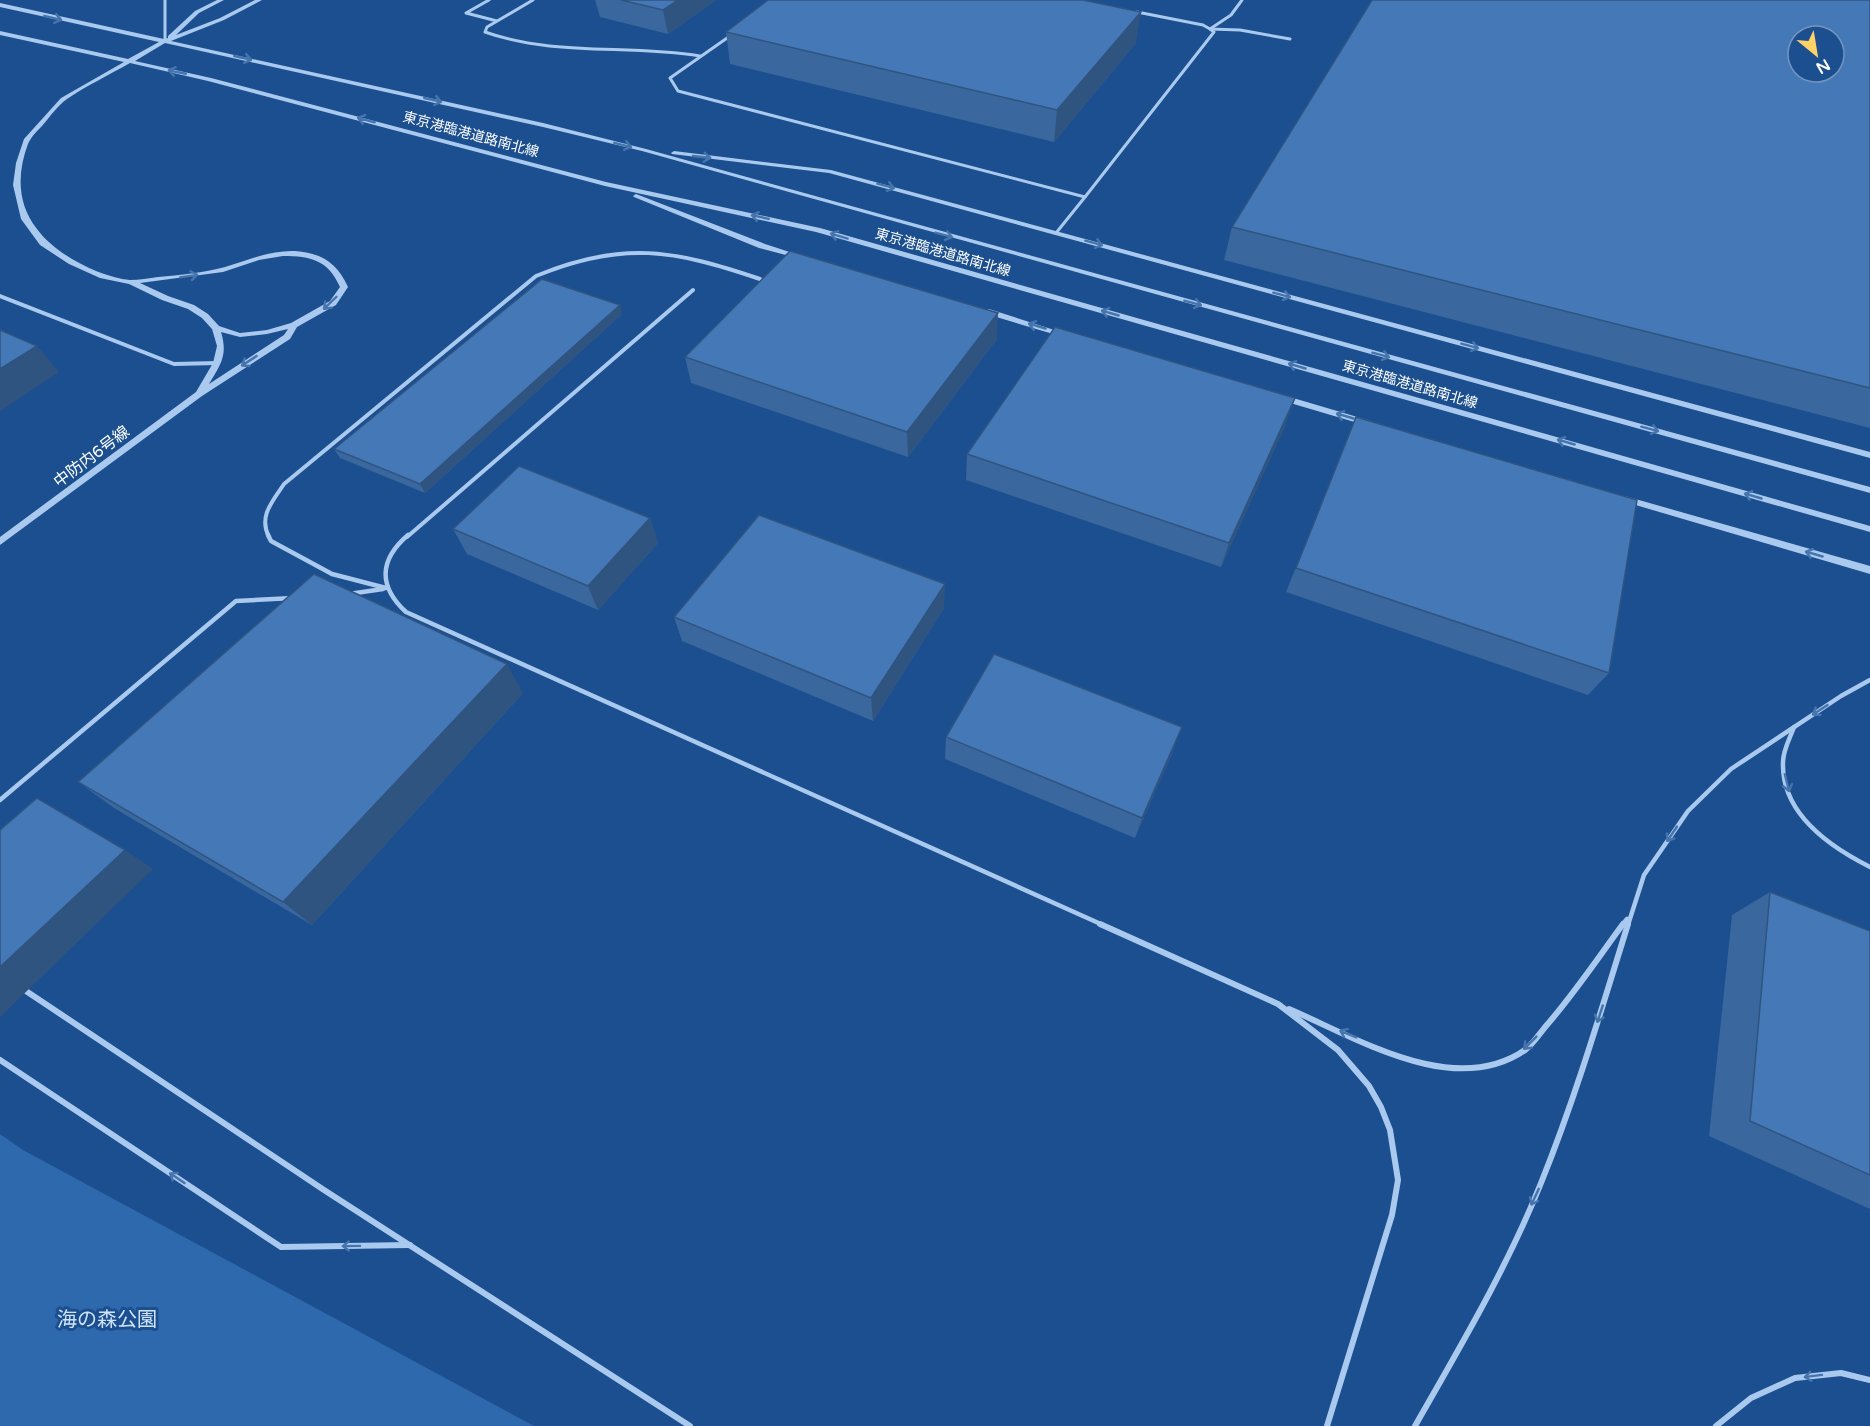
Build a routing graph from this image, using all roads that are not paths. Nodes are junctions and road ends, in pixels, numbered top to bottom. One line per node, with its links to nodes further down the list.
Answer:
1 (165, 0): 14 (lane)
2 (221, 0): 14 (street)
3 (260, 0): 14 (street)
4 (489, 0): 9 (lane)
5 (533, 0): 9 (lane)
6 (1242, 0): 10 (lane)
7 (0, 5): 14 (street, 東京港臨港道路南北線, one-way to 14)
8 (1136, 11): 10 (lane)
9 (497, 21): 15 (lane)
10 (1210, 29): 13 (lane); 19 (lane)
11 (737, 31): 15 (lane)
12 (0, 33): 16 (street, 東京港臨港道路南北線)
13 (1290, 39)
14 (165, 41): 16 (street); 17 (street, 東京港臨港道路南北線, one-way to 17)
15 (700, 56): 19 (lane)
16 (128, 62): 18 (street, 東京港臨港道路南北線, one-way to 16); 23 (street)
17 (644, 150): 20 (street, one-way to 20); 35 (street, 東京港臨港道路南北線, one-way to 35)
18 (605, 184): 21 (street); 37 (street, 東京港臨港道路南北線, one-way to 18)
19 (1085, 197): 20 (lane)
20 (1056, 233): 34 (street, one-way to 34)
21 (808, 259)
22 (760, 279): 40 (lane)
23 (130, 282): 27 (street, one-way to 27); 28 (street)
24 (693, 290): 40 (lane)
25 (0, 296): 30 (lane)
26 (979, 309): 29 (street, one-way to 26)
27 (294, 326): 28 (street); 31 (street, 中防内6号線, one-way to 31)
28 (216, 328): 30 (street)
29 (1070, 336)
30 (217, 363): 31 (street)
31 (199, 394): 38 (street, 中防内6号線)
32 (1276, 396): 33 (street, one-way to 32)
33 (1379, 426)
34 (1870, 455)
35 (1870, 490)
36 (1619, 497): 39 (street, one-way to 36)
37 (1870, 529)
38 (0, 542)
39 (1870, 570)
40 (386, 588): 41 (lane); 49 (lane)
41 (344, 595)
42 (301, 598): 45 (lane)
43 (1870, 680): 44 (lane, one-way to 44)
44 (1794, 727): 46 (lane, one-way to 46); 47 (lane, one-way to 47)
45 (0, 800)
46 (1870, 867)
47 (1631, 914): 49 (lane, one-way to 49); 55 (lane, one-way to 55)
48 (26, 991): 51 (lane)
49 (1278, 1004): 54 (lane)
50 (0, 1060): 51 (lane, one-way to 50)
51 (410, 1245): 53 (lane)
52 (1870, 1380): 56 (lane, one-way to 56)
53 (690, 1426)
54 (1327, 1426)
55 (1415, 1426)
56 (1716, 1426)

